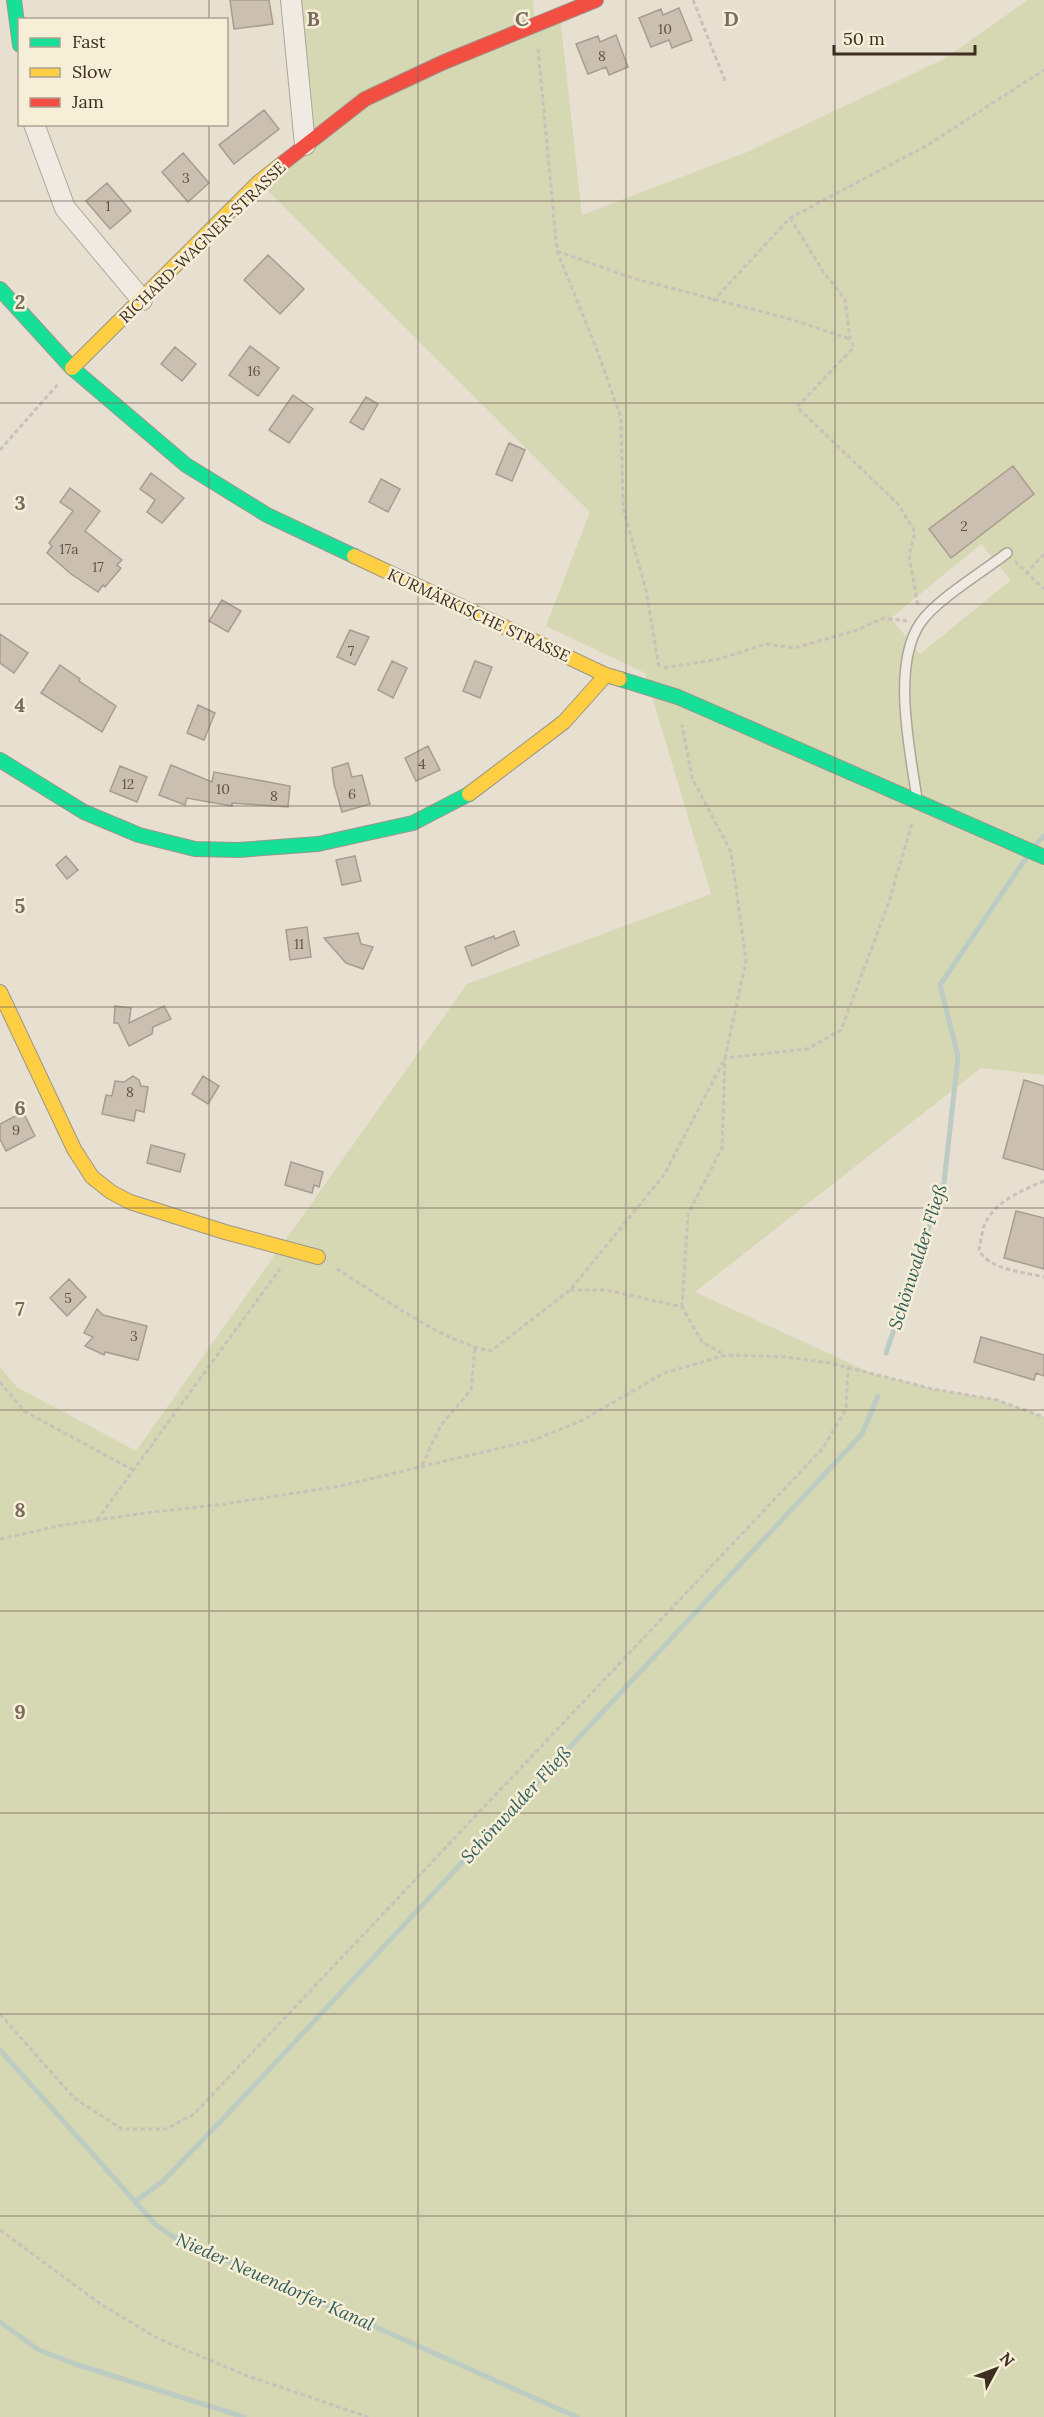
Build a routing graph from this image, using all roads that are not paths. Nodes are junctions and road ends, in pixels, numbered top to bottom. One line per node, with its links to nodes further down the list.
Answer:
1 (14, 0): 4 (street)
2 (291, 0): 6 (street)
3 (597, 0): 6 (street, RICHARD-WAGNER-STRASSE)
4 (18, 30)
5 (35, 126): 8 (street)
6 (305, 145): 8 (street, RICHARD-WAGNER-STRASSE)
7 (0, 289): 9 (street, KURMÄRKISCHE STRASSE)
8 (142, 300): 9 (street, RICHARD-WAGNER-STRASSE)
9 (72, 368): 11 (street, KURMÄRKISCHE STRASSE)
10 (1007, 553): 13 (lane)
11 (606, 675): 12 (street); 13 (street, KURMÄRKISCHE STRASSE)
12 (0, 760)
13 (918, 801): 14 (street, KURMÄRKISCHE STRASSE)
14 (1031, 851)
15 (0, 992): 16 (street)
16 (318, 1257)

